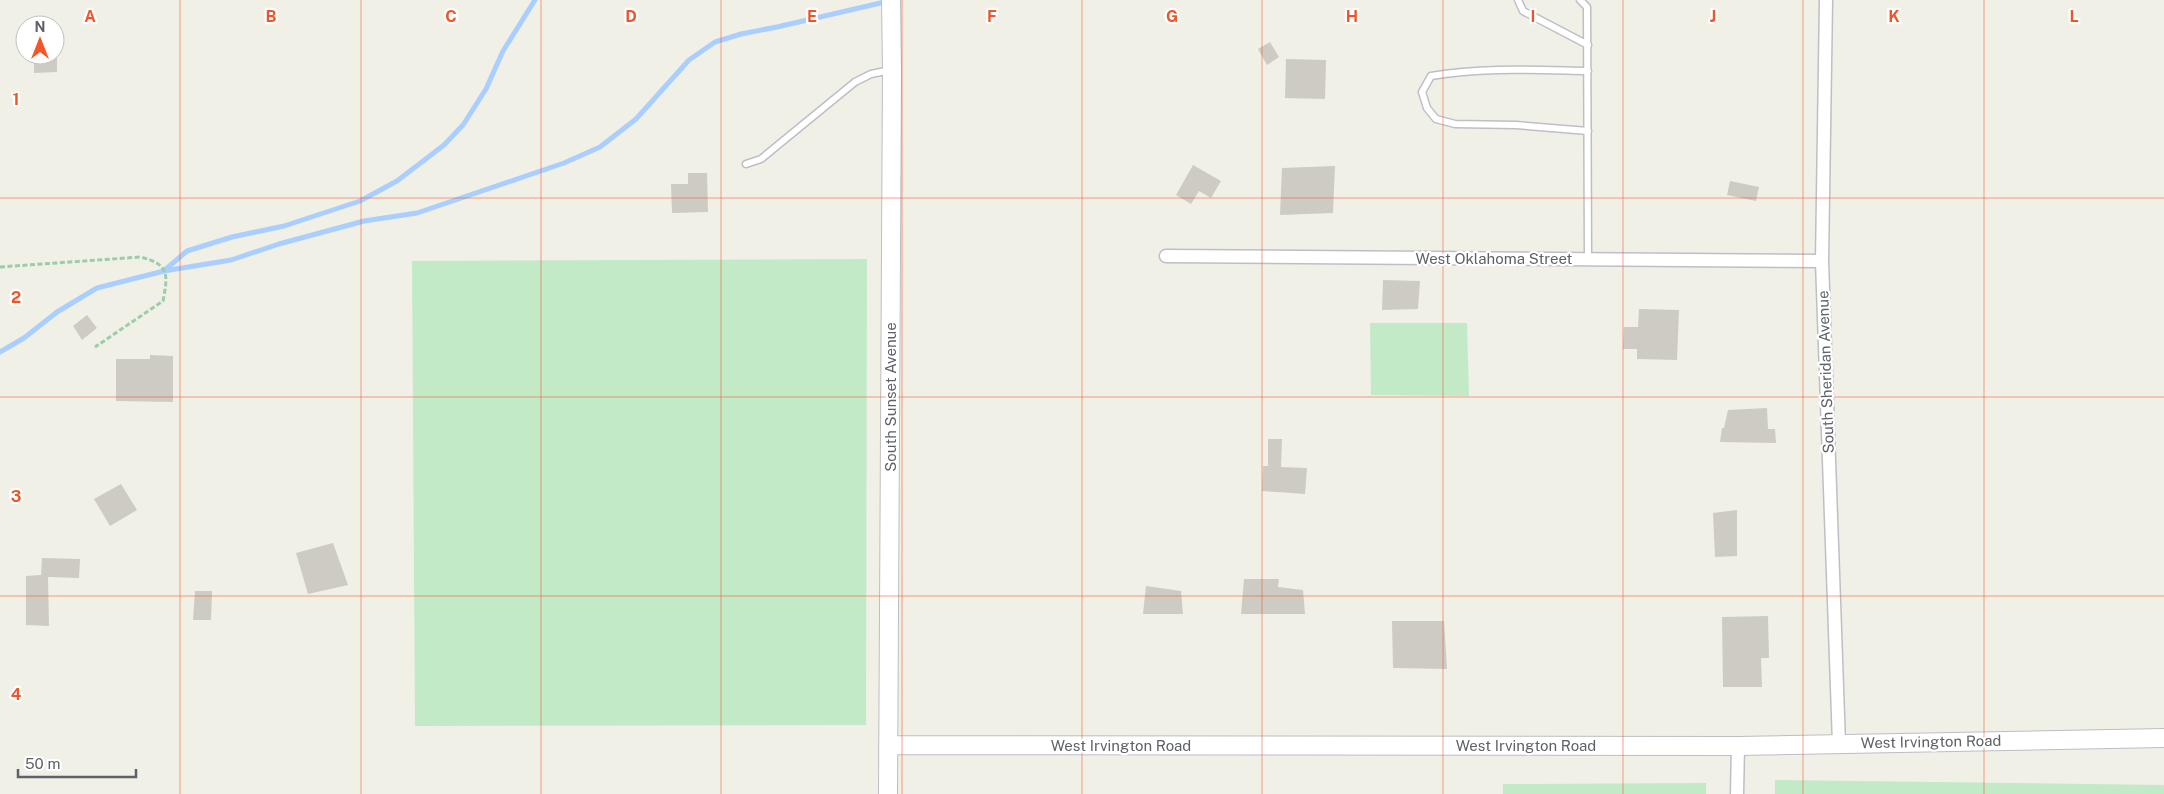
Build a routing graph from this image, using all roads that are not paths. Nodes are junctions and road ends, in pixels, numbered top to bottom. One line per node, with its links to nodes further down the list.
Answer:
1 (891, 0): 6 (street, South Sunset Avenue)
2 (1518, 0): 5 (lane)
3 (1580, 0): 5 (lane)
4 (1826, 0): 12 (street, South Sheridan Avenue)
5 (1588, 45): 7 (lane)
6 (892, 70): 9 (lane); 15 (street, South Sunset Avenue)
7 (1588, 71): 8 (lane); 8 (lane)
8 (1588, 131): 11 (lane)
9 (746, 164)
10 (1166, 256): 11 (street, West Oklahoma Street)
11 (1588, 260): 12 (street, West Oklahoma Street)
12 (1822, 261): 14 (street, South Sheridan Avenue)
13 (2164, 738): 14 (street, West Irvington Road)
14 (1840, 744): 16 (street, West Irvington Road)
15 (888, 745): 16 (street, West Irvington Road); 17 (street, South Sunset Avenue)
16 (1738, 746): 18 (street)
17 (888, 794)
18 (1737, 794)

